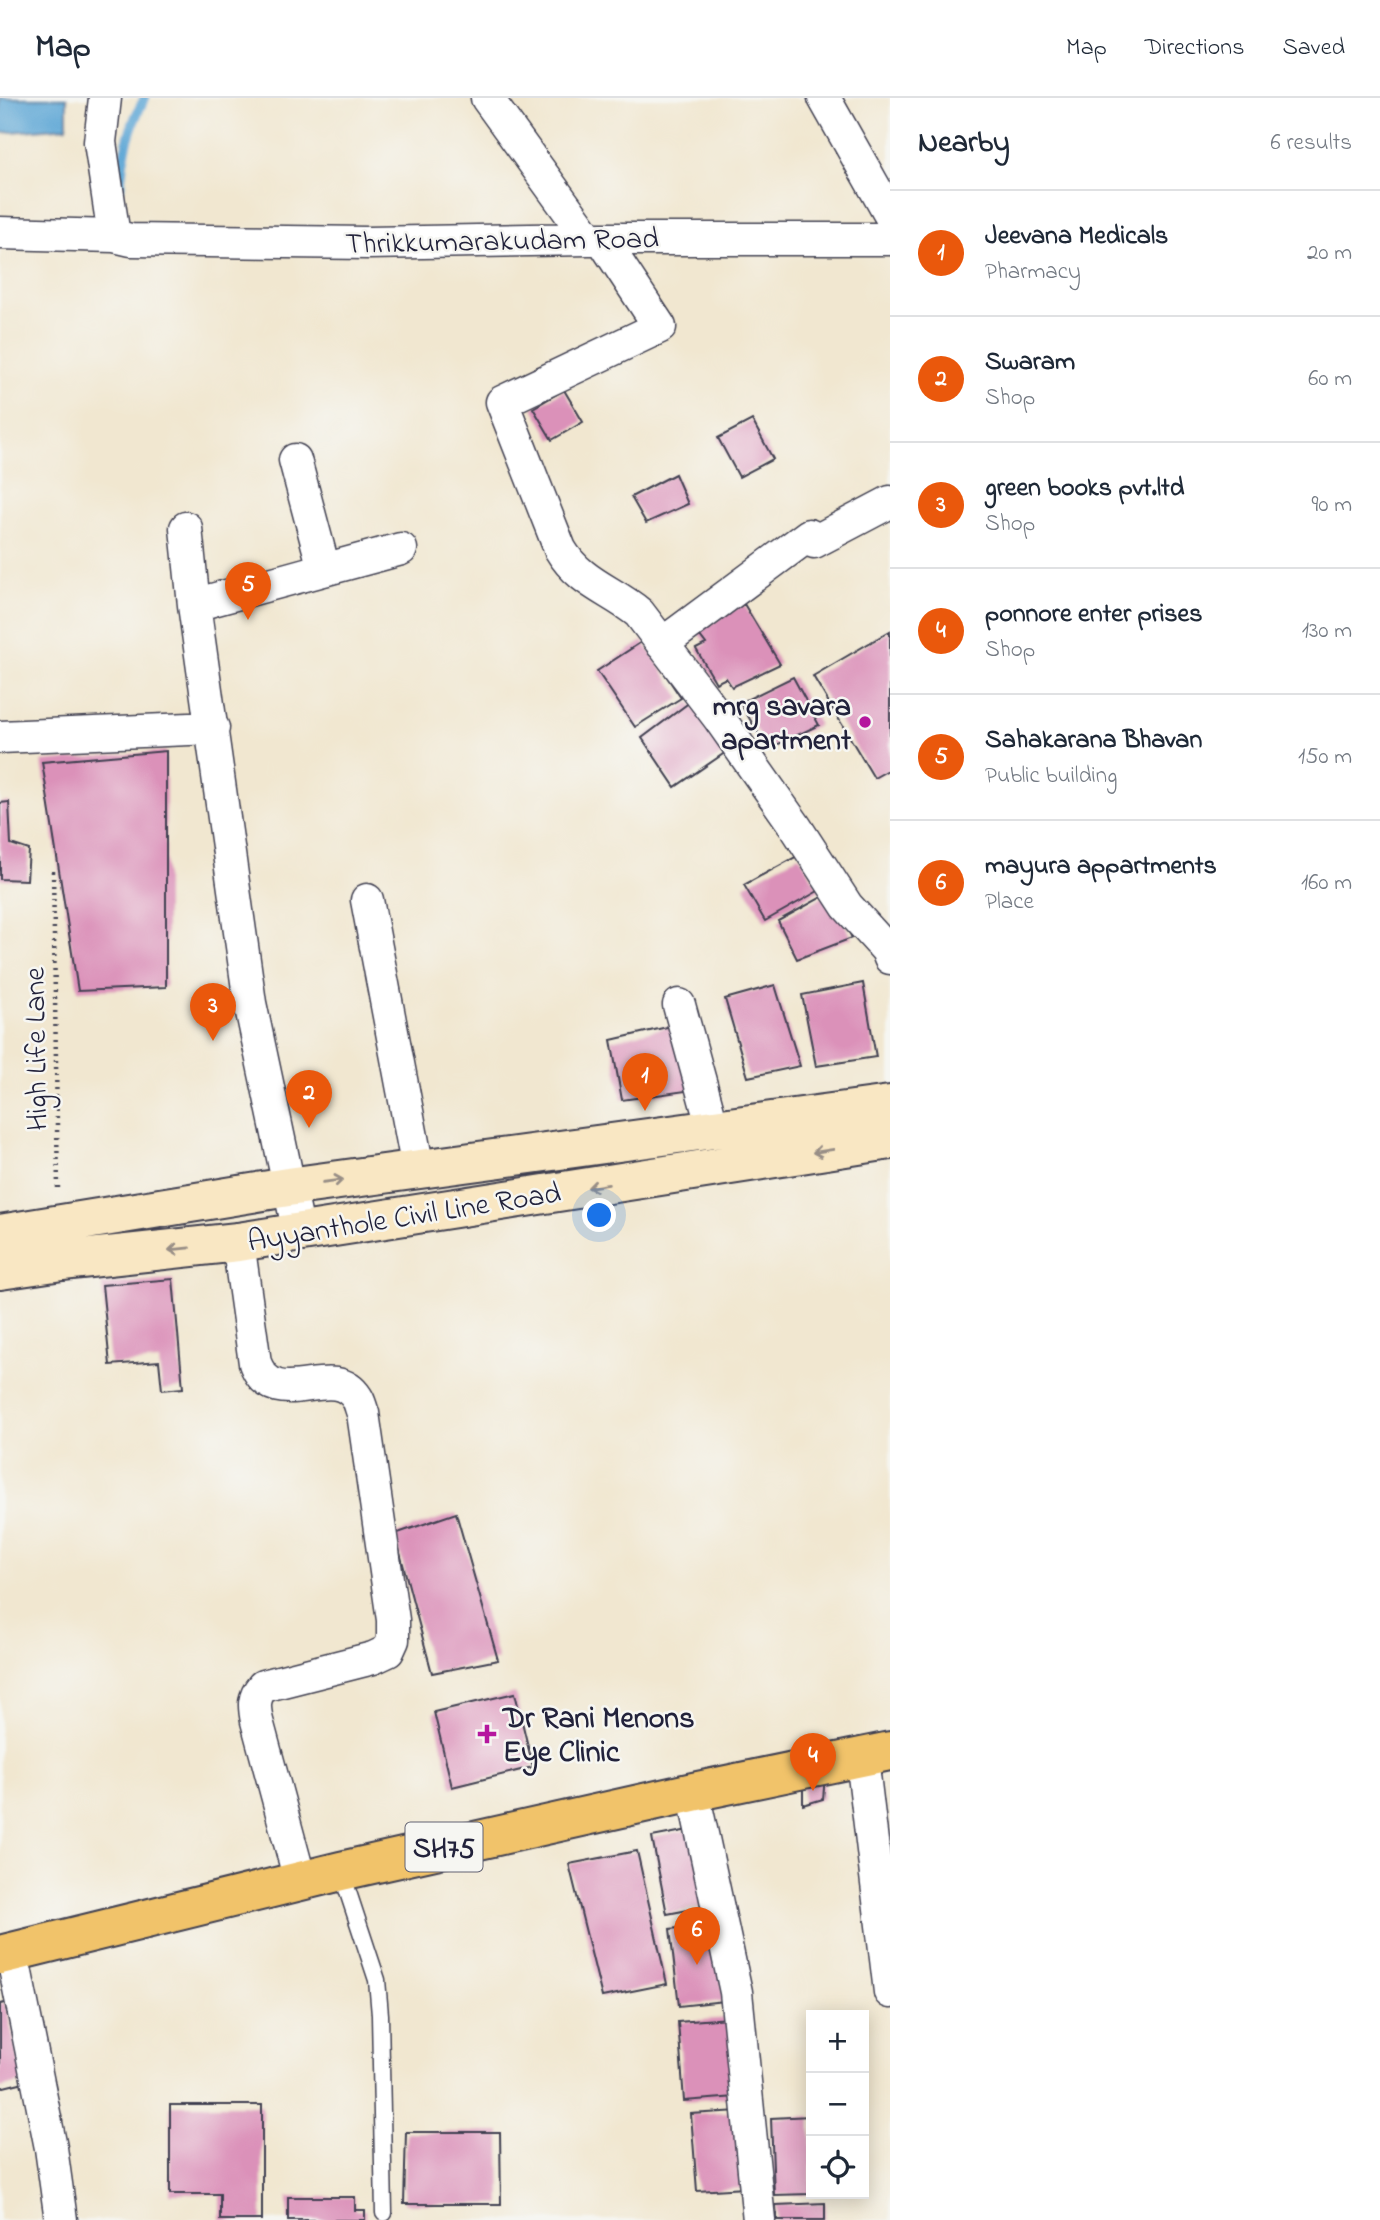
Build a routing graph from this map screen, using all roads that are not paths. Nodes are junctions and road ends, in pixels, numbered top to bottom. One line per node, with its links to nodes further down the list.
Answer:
1 (105, 98): 6 (street)
2 (488, 98): 7 (street)
3 (824, 98): 4 (street)
4 (890, 215)
5 (0, 233): 6 (street, Thrikkumarakudam Road)
6 (114, 236): 7 (street, Thrikkumarakudam Road)
7 (596, 239): 8 (street, Thrikkumarakudam Road); 14 (street)
8 (890, 239)
9 (295, 460): 13 (street)
10 (890, 502): 14 (street)
11 (186, 528): 13 (street)
12 (401, 549): 13 (street)
13 (194, 605): 15 (street)
14 (662, 644): 18 (street)
15 (213, 728): 16 (street); 25 (street)
16 (0, 737)
17 (367, 900): 24 (street)
18 (890, 958)
19 (680, 1005): 21 (street)
20 (890, 1105): 21 (main road, Ayyanthole Civil Line Road)
21 (726, 1127): 23 (main road); 24 (main road, Ayyanthole Civil Line Road)
22 (890, 1140): 23 (main road, Ayyanthole Civil Line Road, one-way to 23)
23 (741, 1164): 26 (main road, Ayyanthole Civil Line Road, one-way to 26)
24 (418, 1169): 25 (main road, Ayyanthole Civil Line Road, one-way to 24)
25 (288, 1187): 26 (street); 29 (main road, Ayyanthole Civil Line Road)
26 (299, 1233): 28 (main road, Ayyanthole Civil Line Road)
27 (0, 1234): 29 (main road, Ayyanthole Civil Line Road)
28 (239, 1242): 29 (main road, Ayyanthole Civil Line Road, one-way to 29); 34 (street)
29 (60, 1243): 30 (main road, Ayyanthole Civil Line Road)
30 (0, 1270)
31 (876, 1754): 32 (main road, SH75); 36 (street)
32 (693, 1792): 33 (main road, SH75); 39 (street)
33 (341, 1871): 34 (main road, SH75); 37 (lane)
34 (300, 1880): 35 (main road, SH75)
35 (6, 1954): 38 (street)
36 (890, 1992)
37 (384, 2213)
38 (61, 2220)
39 (759, 2220)

